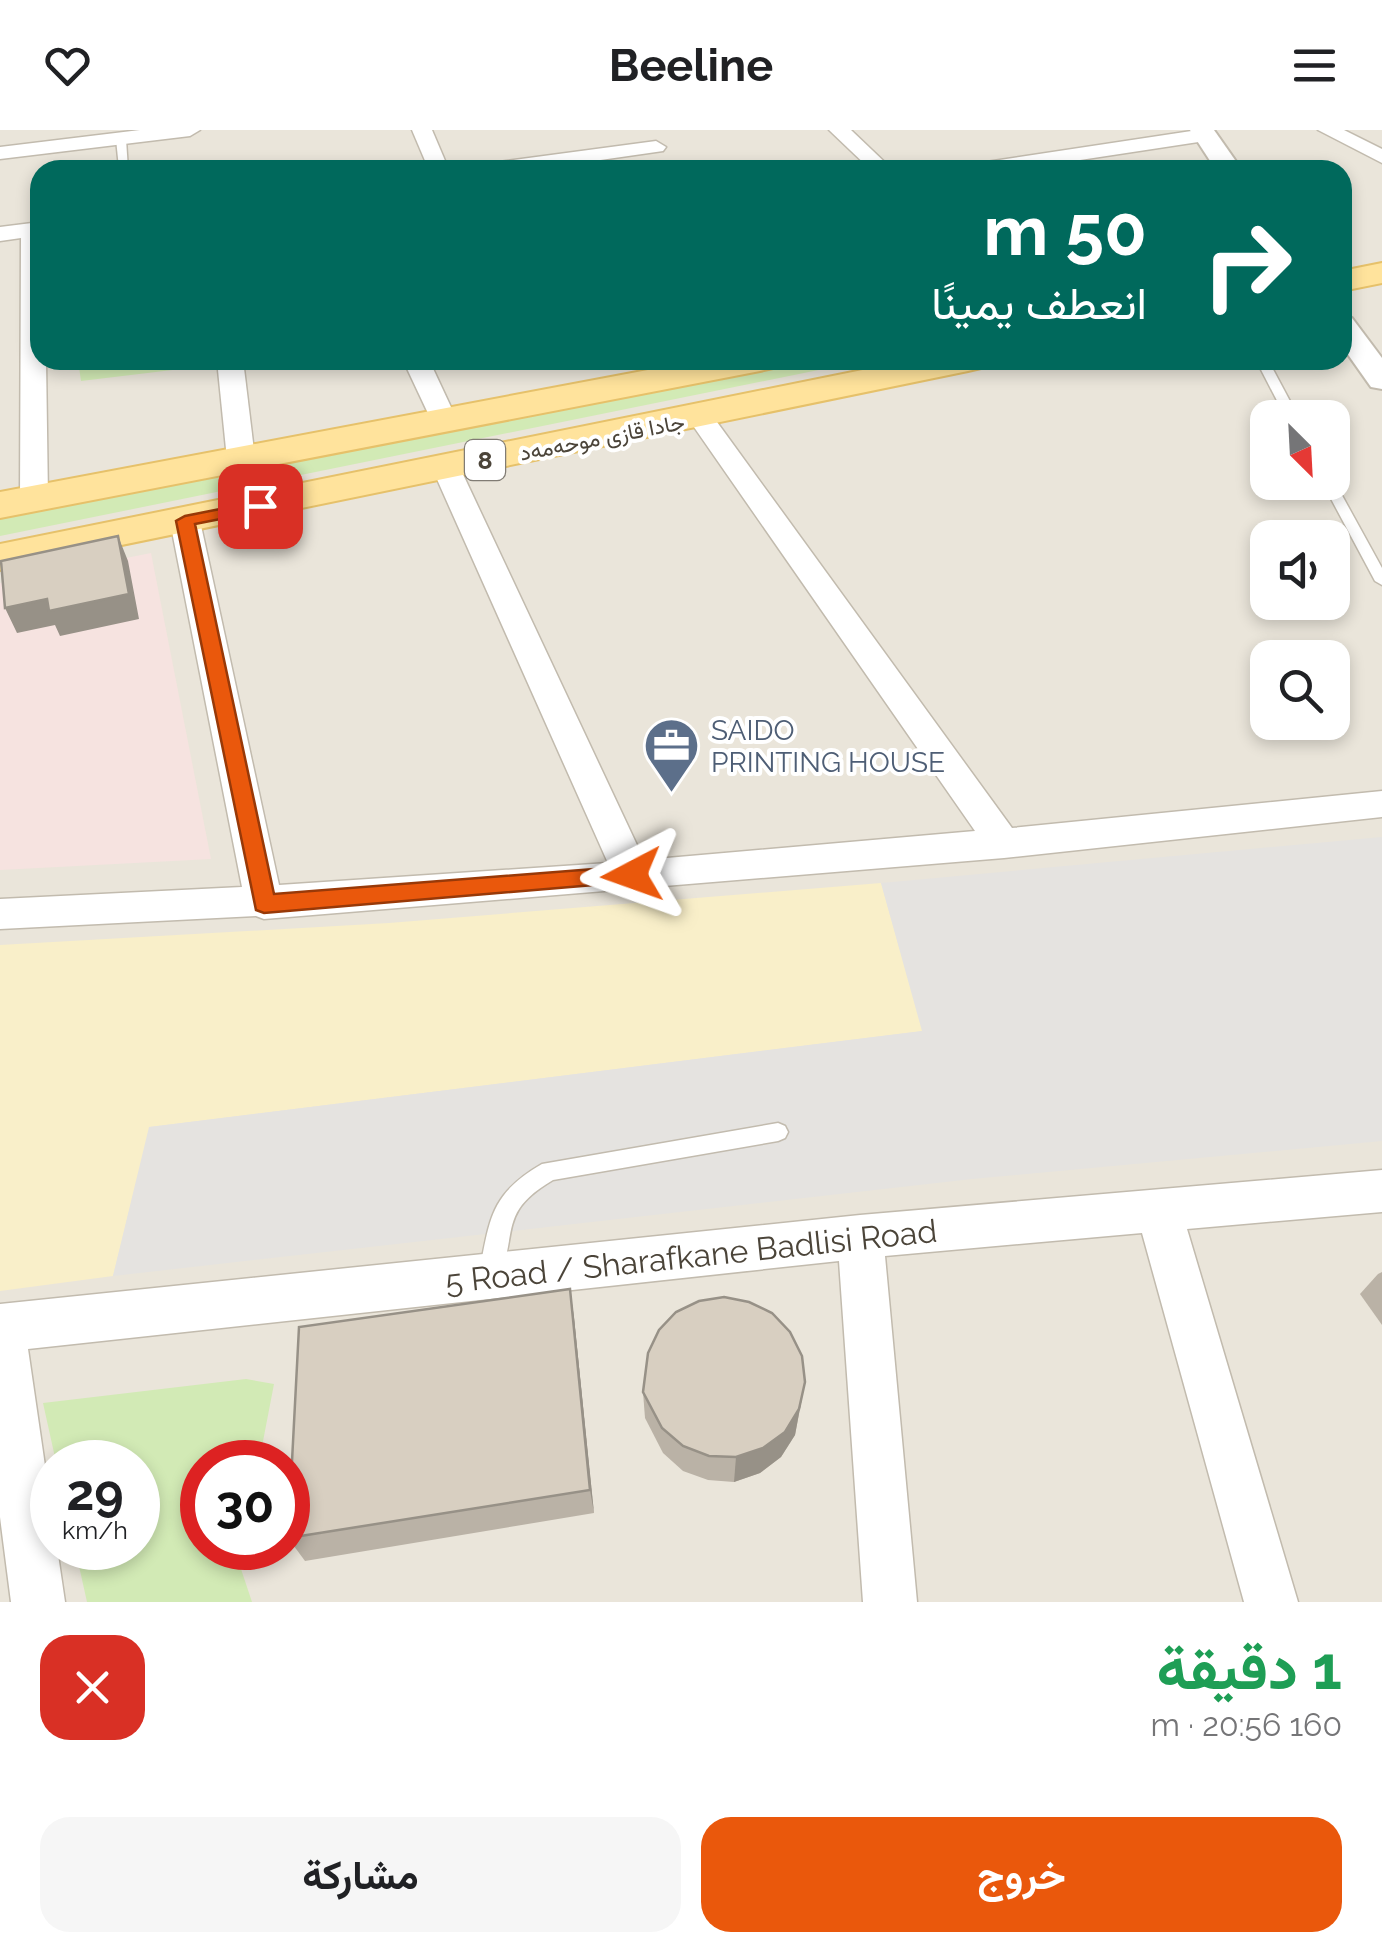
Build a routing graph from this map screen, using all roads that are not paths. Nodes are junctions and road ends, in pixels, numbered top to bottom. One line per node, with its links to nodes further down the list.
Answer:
1 (190, 130): 6 (street)
2 (422, 130): 11 (street)
3 (839, 130): 14 (street)
4 (1337, 131): 9 (street)
5 (1203, 132): 15 (street); 16 (street)
6 (121, 138): 8 (street); 10 (lane)
7 (649, 139): 12 (street); 13 (street)
8 (0, 153)
9 (1382, 157)
10 (123, 160)
11 (435, 160)
12 (537, 160)
13 (666, 160)
14 (872, 160)
15 (1034, 160)
16 (1222, 160)
17 (30, 230): 18 (street)
18 (0, 234)
19 (1382, 273): 20 (main road)
20 (1352, 279)
21 (1352, 338): 28 (street)
22 (32, 370): 35 (street)
23 (231, 370): 32 (street)
24 (421, 370): 31 (street)
25 (707, 370): 31 (main road, جادا قازی موحەمەد / 8)
26 (921, 370): 30 (main road, جادا قازی موحەمەد / 8)
27 (1267, 370): 29 (lane)
28 (1382, 380)
29 (1283, 400)
30 (700, 417): 33 (main road, جادا قازی موحەمەد / 8); 40 (street)
31 (444, 420): 32 (main road, جادا قازی موحەمەد / 8)
32 (241, 458): 35 (main road, جادا قازی موحەمەد / 8)
33 (446, 468): 36 (main road, جادا قازی موحەمەد / 8); 41 (street)
34 (1338, 500): 38 (lane)
35 (17, 502)
36 (185, 521): 37 (main road, جادا قازی موحەمەد / 8); 42 (street)
37 (0, 557)
38 (1382, 582)
39 (1382, 804): 40 (street)
40 (1004, 844): 41 (street)
41 (632, 875): 42 (street)
42 (264, 904): 43 (street)
43 (0, 914)
44 (778, 1132): 48 (lane)
45 (1382, 1192): 46 (street, 5 Road / Sharafkane Badlisi Road)
46 (1158, 1210): 47 (street, 5 Road / Sharafkane Badlisi Road); 52 (street)
47 (860, 1237): 48 (street, 5 Road / Sharafkane Badlisi Road); 51 (street)
48 (489, 1277): 49 (street, 5 Road / Sharafkane Badlisi Road)
49 (1, 1328): 50 (street)
50 (38, 1602)
51 (890, 1602)
52 (1271, 1602)

